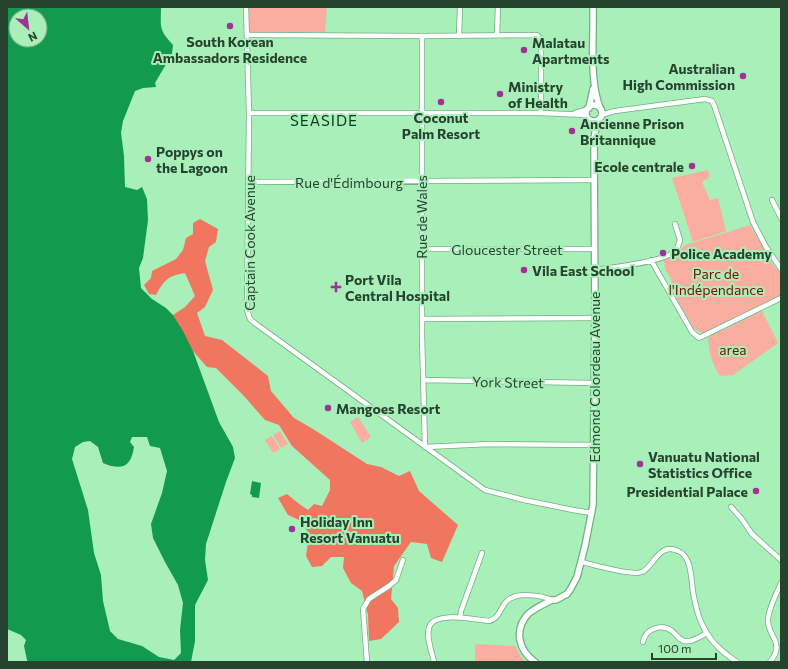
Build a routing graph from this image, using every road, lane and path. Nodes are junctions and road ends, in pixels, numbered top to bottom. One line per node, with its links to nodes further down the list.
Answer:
1 (246, 7): 5 (street, Captain Cook Avenue)
2 (460, 7): 6 (street)
3 (498, 7): 7 (street)
4 (593, 7): 9 (street)
5 (247, 35): 8 (street); 11 (street, Captain Cook Avenue)
6 (459, 35): 7 (street); 8 (street)
7 (497, 35): 12 (street)
8 (422, 36): 10 (street, Rue de Wales)
9 (594, 83): 13 (street); 14 (street)
10 (422, 112): 11 (street); 12 (street); 17 (street, Rue de Wales)
11 (249, 113): 18 (street, Captain Cook Avenue)
12 (541, 113): 13 (street)
13 (588, 113): 14 (street); 14 (street); 15 (street)
14 (600, 113): 15 (street); 25 (street)
15 (594, 139): 16 (street, Edmond Colordeau Avenue)
16 (594, 180): 17 (street, Rue d'Édimbourg); 23 (street, Edmond Colordeau Avenue)
17 (421, 181): 18 (street, Rue d'Édimbourg); 22 (street, Rue de Wales)
18 (248, 182): 33 (street, Captain Cook Avenue)
19 (772, 200): 20 (street)
20 (781, 218)
21 (675, 224): 24 (street)
22 (421, 249): 23 (street, Gloucester Street); 29 (street, Rue de Wales)
23 (594, 249): 26 (street, Edmond Colordeau Avenue)
24 (652, 260): 26 (street); 27 (street)
25 (781, 269)
26 (594, 270): 28 (street, Edmond Colordeau Avenue)
27 (781, 298)
28 (595, 318): 29 (street); 31 (street, Edmond Colordeau Avenue)
29 (422, 319): 30 (street, Rue de Wales)
30 (423, 380): 31 (street, York Street); 33 (street, Rue de Wales)
31 (593, 383): 32 (street, Edmond Colordeau Avenue)
32 (593, 445): 33 (street); 35 (street, Edmond Colordeau Avenue)
33 (425, 447): 35 (street, Captain Cook Avenue)
34 (730, 507): 38 (street)
35 (592, 513): 39 (street, Edmond Colordeau Avenue)
36 (482, 553): 42 (street)
37 (403, 560): 45 (street)
38 (781, 560)
39 (582, 562): 41 (street, Edmond Colordeau Avenue); 43 (street)
40 (781, 583): 49 (street)
41 (552, 600): 42 (street); 47 (street, Edmond Colordeau Avenue)
42 (460, 618): 46 (street)
43 (707, 633): 44 (street); 48 (street)
44 (642, 642)
45 (367, 662)
46 (434, 662)
47 (535, 662)
48 (737, 662)
49 (770, 662)

